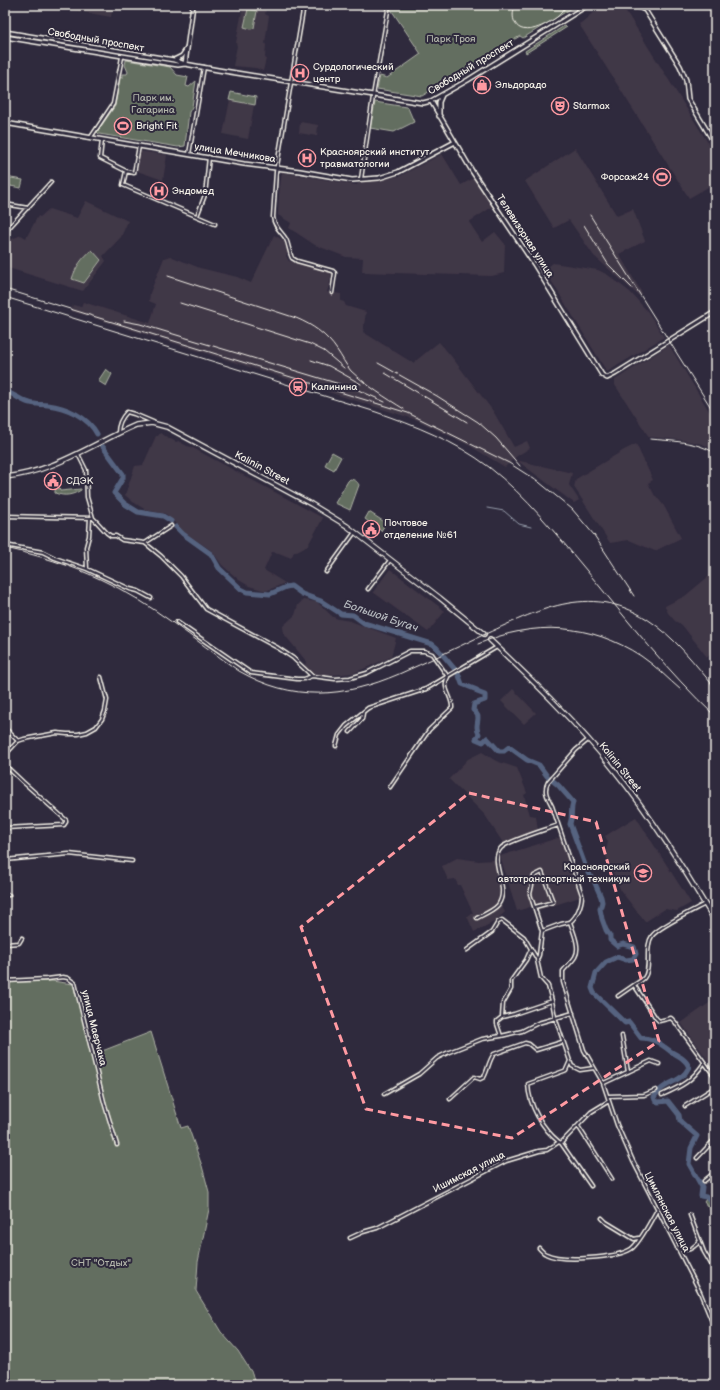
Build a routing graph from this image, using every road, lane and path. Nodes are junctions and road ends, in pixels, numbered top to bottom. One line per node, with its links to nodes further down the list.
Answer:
1 (6, 5): 7 (street)
2 (193, 5): 10 (street)
3 (304, 5): 15 (street)
4 (389, 5): 17 (street)
5 (588, 5): 16 (street, Свободный проспект)
6 (634, 5): 24 (street)
7 (5, 9)
8 (5, 32): 11 (street, Свободный проспект)
9 (5, 37): 11 (street, Свободный проспект)
10 (187, 49): 12 (street); 13 (street)
11 (122, 54): 12 (street, Свободный проспект); 13 (street, Свободный проспект); 21 (street)
12 (174, 60): 13 (street, Свободный проспект)
13 (185, 64): 14 (street, Свободный проспект)
14 (204, 67): 15 (street, Свободный проспект); 26 (street)
15 (291, 82): 17 (street, Свободный проспект); 28 (street)
16 (442, 95): 18 (street, Свободный проспект); 19 (street)
17 (374, 96): 18 (street, Свободный проспект); 30 (street)
18 (431, 101): 19 (street, Телевизорная улица)
19 (439, 116): 23 (street, Телевизорная улица)
20 (5, 123): 21 (street, улица Мечникова)
21 (90, 138): 22 (street, улица Мечникова)
22 (102, 140): 25 (street, улица Мечникова); 29 (street)
23 (455, 142): 30 (street, улица Мечникова); 38 (street, Телевизорная улица)
24 (715, 144)
25 (138, 146): 26 (street, улица Мечникова); 29 (street)
26 (189, 154): 27 (street, улица Мечникова)
27 (209, 158): 28 (street, улица Мечникова); 34 (street)
28 (277, 168): 30 (street, улица Мечникова); 37 (street)
29 (126, 171): 34 (street)
30 (361, 180)
31 (51, 182): 33 (street)
32 (5, 204): 33 (street)
33 (28, 208): 36 (street)
34 (197, 216): 35 (street)
35 (215, 224)
36 (5, 232)
37 (332, 293)
38 (715, 312)
39 (158, 424): 40 (main road, Kalinin Street); 40 (street); 47 (main road, Kalinin Street)
40 (118, 433): 41 (main road, Kalinin Street)
41 (78, 454): 42 (main road, Kalinin Street); 45 (street)
42 (5, 477)
43 (5, 516): 44 (street)
44 (90, 518): 45 (street); 51 (street)
45 (93, 518): 48 (street)
46 (171, 526): 48 (street)
47 (355, 532): 50 (main road, Kalinin Street); 52 (street)
48 (145, 543): 57 (street)
49 (5, 545): 51 (street)
50 (390, 559): 53 (street); 56 (main road, Kalinin Street)
51 (87, 569): 54 (street)
52 (326, 572)
53 (368, 589)
54 (151, 598)
55 (177, 622): 57 (street)
56 (497, 647): 59 (street); 63 (main road, Kalinin Street)
57 (312, 676): 59 (street)
58 (101, 677): 64 (street)
59 (448, 677): 60 (street); 68 (street)
60 (363, 711): 62 (street); 65 (street)
61 (5, 728): 64 (street)
62 (350, 732)
63 (588, 740): 69 (street); 75 (main road, Kalinin Street)
64 (18, 741): 66 (street)
65 (336, 746)
66 (5, 755)
67 (5, 765): 70 (street)
68 (390, 786)
69 (558, 825): 77 (street); 79 (street)
70 (5, 828)
71 (5, 860): 72 (street)
72 (132, 861)
73 (5, 895): 74 (street)
74 (9, 895)
75 (705, 904): 78 (main road, Kalinin Street); 87 (street)
76 (535, 907): 76 (street); 80 (street)
77 (477, 918)
78 (715, 921)
79 (570, 922): 80 (street); 90 (street)
80 (542, 931): 85 (street)
81 (22, 938): 82 (street)
82 (5, 944)
83 (531, 949): 84 (street); 85 (street); 91 (street)
84 (467, 950)
85 (537, 960): 89 (street)
86 (5, 980): 114 (street, улица Маерчака)
87 (634, 986): 88 (street); 97 (street)
88 (618, 996)
89 (552, 1001): 91 (street); 92 (street)
90 (573, 1013): 92 (street); 99 (street)
91 (502, 1017): 93 (street)
92 (555, 1017): 93 (street); 95 (street)
93 (501, 1036): 105 (street)
94 (622, 1036): 100 (street)
95 (563, 1042): 96 (street); 108 (street)
96 (570, 1061): 99 (street); 113 (street)
97 (704, 1063): 101 (street); 106 (street)
98 (659, 1064): 100 (street)
99 (594, 1068): 102 (street)
100 (628, 1072): 102 (street)
101 (715, 1077)
102 (603, 1083): 107 (street)
103 (715, 1087): 110 (street)
104 (656, 1090): 107 (street)
105 (384, 1094)
106 (662, 1095)
107 (608, 1096): 109 (street)
108 (450, 1099)
109 (608, 1101): 111 (street, Ишимская улица); 120 (street, Цимлянская улица)
110 (685, 1106)
111 (578, 1126): 113 (street, Ишимская улица); 117 (street)
112 (715, 1139): 115 (street)
113 (560, 1143): 119 (street); 124 (street, Ишимская улица)
114 (117, 1145)
115 (697, 1158)
116 (715, 1172): 118 (street)
117 (612, 1178)
118 (704, 1181)
119 (592, 1186)
120 (657, 1210): 123 (street); 127 (street, Цимлянская улица)
121 (690, 1215): 125 (street)
122 (602, 1218): 123 (street)
123 (640, 1237): 126 (street)
124 (350, 1238)
125 (700, 1242): 127 (street); 128 (street)
126 (539, 1248)
127 (677, 1249): 129 (street, Цимлянская улица)
128 (714, 1269)
129 (715, 1329)

